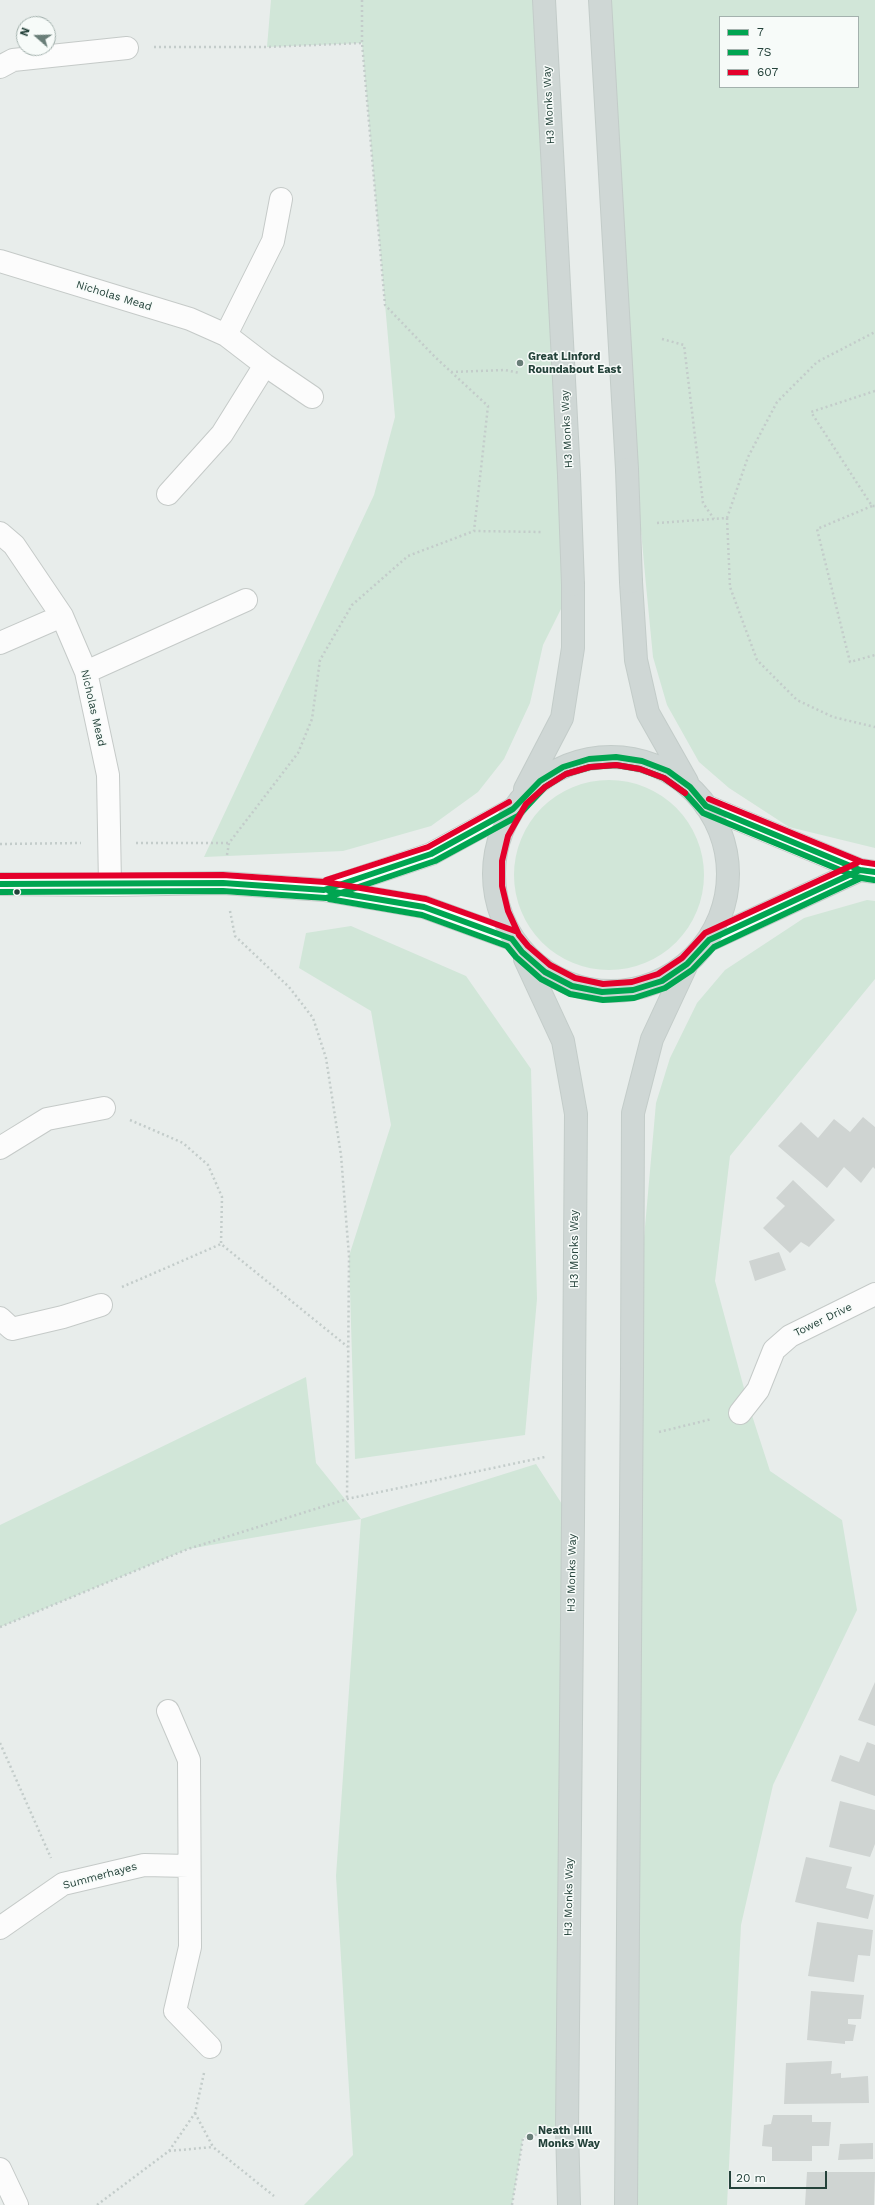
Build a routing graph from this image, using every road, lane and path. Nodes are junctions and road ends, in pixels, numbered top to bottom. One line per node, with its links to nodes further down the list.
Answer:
1 (362, 0): 4 (path)
2 (544, 0): 32 (main road, H3 Monks Way, bridge)
3 (600, 0): 31 (main road, bridge)
4 (362, 43): 5 (path); 13 (path)
5 (127, 48): 6 (street)
6 (0, 67)
7 (281, 199): 10 (street)
8 (0, 261): 10 (street, Nicholas Mead)
9 (875, 332): 19 (path)
10 (226, 335): 12 (street, Nicholas Mead)
11 (662, 339): 20 (path)
12 (265, 365): 16 (street, Nicholas Mead); 17 (street)
13 (451, 372): 14 (path); 22 (path)
14 (520, 372)
15 (875, 391): 18 (path)
16 (312, 397)
17 (168, 494)
18 (874, 506): 28 (path)
19 (727, 518): 20 (path); 30 (path)
20 (714, 519): 21 (path)
21 (651, 524)
22 (474, 530): 23 (path); 35 (path)
23 (549, 532)
24 (0, 533): 26 (street, Nicholas Mead)
25 (246, 600): 29 (street)
26 (62, 616): 27 (street); 29 (street, Nicholas Mead)
27 (0, 643)
28 (875, 655)
29 (86, 672): 37 (street, Nicholas Mead)
30 (875, 727)
31 (690, 787): 32 (main road); 33 (main road)
32 (517, 804): 38 (street); 40 (main road, H3 Monks Way)
33 (706, 806): 34 (street); 39 (main road)
34 (868, 871): 39 (street)
35 (223, 883): 37 (street); 38 (street); 48 (path)
36 (0, 884): 37 (street)
37 (110, 885)
38 (324, 890): 40 (street)
39 (709, 940): 41 (main road)
40 (517, 945): 41 (main road); 61 (main road, H3 Monks Way, bridge)
41 (688, 964): 70 (main road, bridge)
42 (104, 1108): 43 (street); 44 (path)
43 (0, 1148)
44 (221, 1244): 46 (path); 48 (path)
45 (875, 1294): 49 (street, Tower Drive)
46 (108, 1298): 47 (street)
47 (6, 1324)
48 (348, 1348): 52 (path)
49 (740, 1413): 50 (path)
50 (656, 1432)
51 (548, 1457): 52 (path)
52 (347, 1499): 53 (path)
53 (0, 1627)
54 (168, 1711): 56 (street)
55 (0, 1743): 57 (path)
56 (189, 1866): 57 (street, Summerhayes); 59 (street)
57 (63, 1884): 58 (street, Summerhayes)
58 (0, 1928)
59 (210, 2047): 60 (path)
60 (195, 2113): 62 (path); 63 (path)
61 (567, 2127): 68 (path); 69 (main road, H3 Monks Way)
62 (213, 2147): 63 (path); 65 (path)
63 (169, 2151): 67 (path)
64 (0, 2169): 66 (street)
65 (274, 2196)
66 (17, 2205)
67 (97, 2205)
68 (512, 2205)
69 (568, 2205)
70 (626, 2205)

